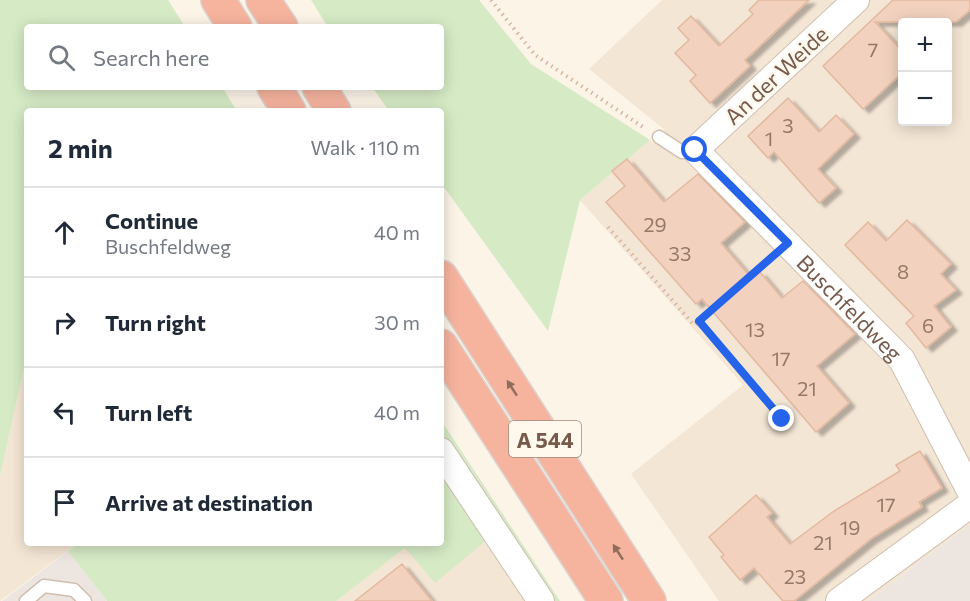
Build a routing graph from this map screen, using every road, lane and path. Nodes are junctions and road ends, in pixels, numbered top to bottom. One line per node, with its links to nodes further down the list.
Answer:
1 (218, 0): 5 (highway)
2 (263, 0): 6 (highway)
3 (491, 0): 11 (path)
4 (856, 0): 12 (street, An der Weide)
5 (233, 24)
6 (278, 24)
7 (276, 90): 9 (highway)
8 (321, 90): 10 (highway)
9 (287, 108)
10 (332, 108)
11 (659, 137): 12 (lane)
12 (695, 150): 14 (street, Buschfeldweg)
13 (608, 227): 16 (path)
14 (788, 243): 16 (path); 20 (street, Buschfeldweg)
15 (444, 282): 26 (highway, A 544, one-way to 15)
16 (699, 321): 18 (path)
17 (444, 350): 25 (highway, A 544)
18 (782, 419)
19 (444, 456): 24 (street)
20 (970, 491)
21 (970, 505): 27 (street)
22 (26, 601): 23 (lane)
23 (85, 601)
24 (541, 601)
25 (606, 601)
26 (649, 601)
27 (839, 601)

